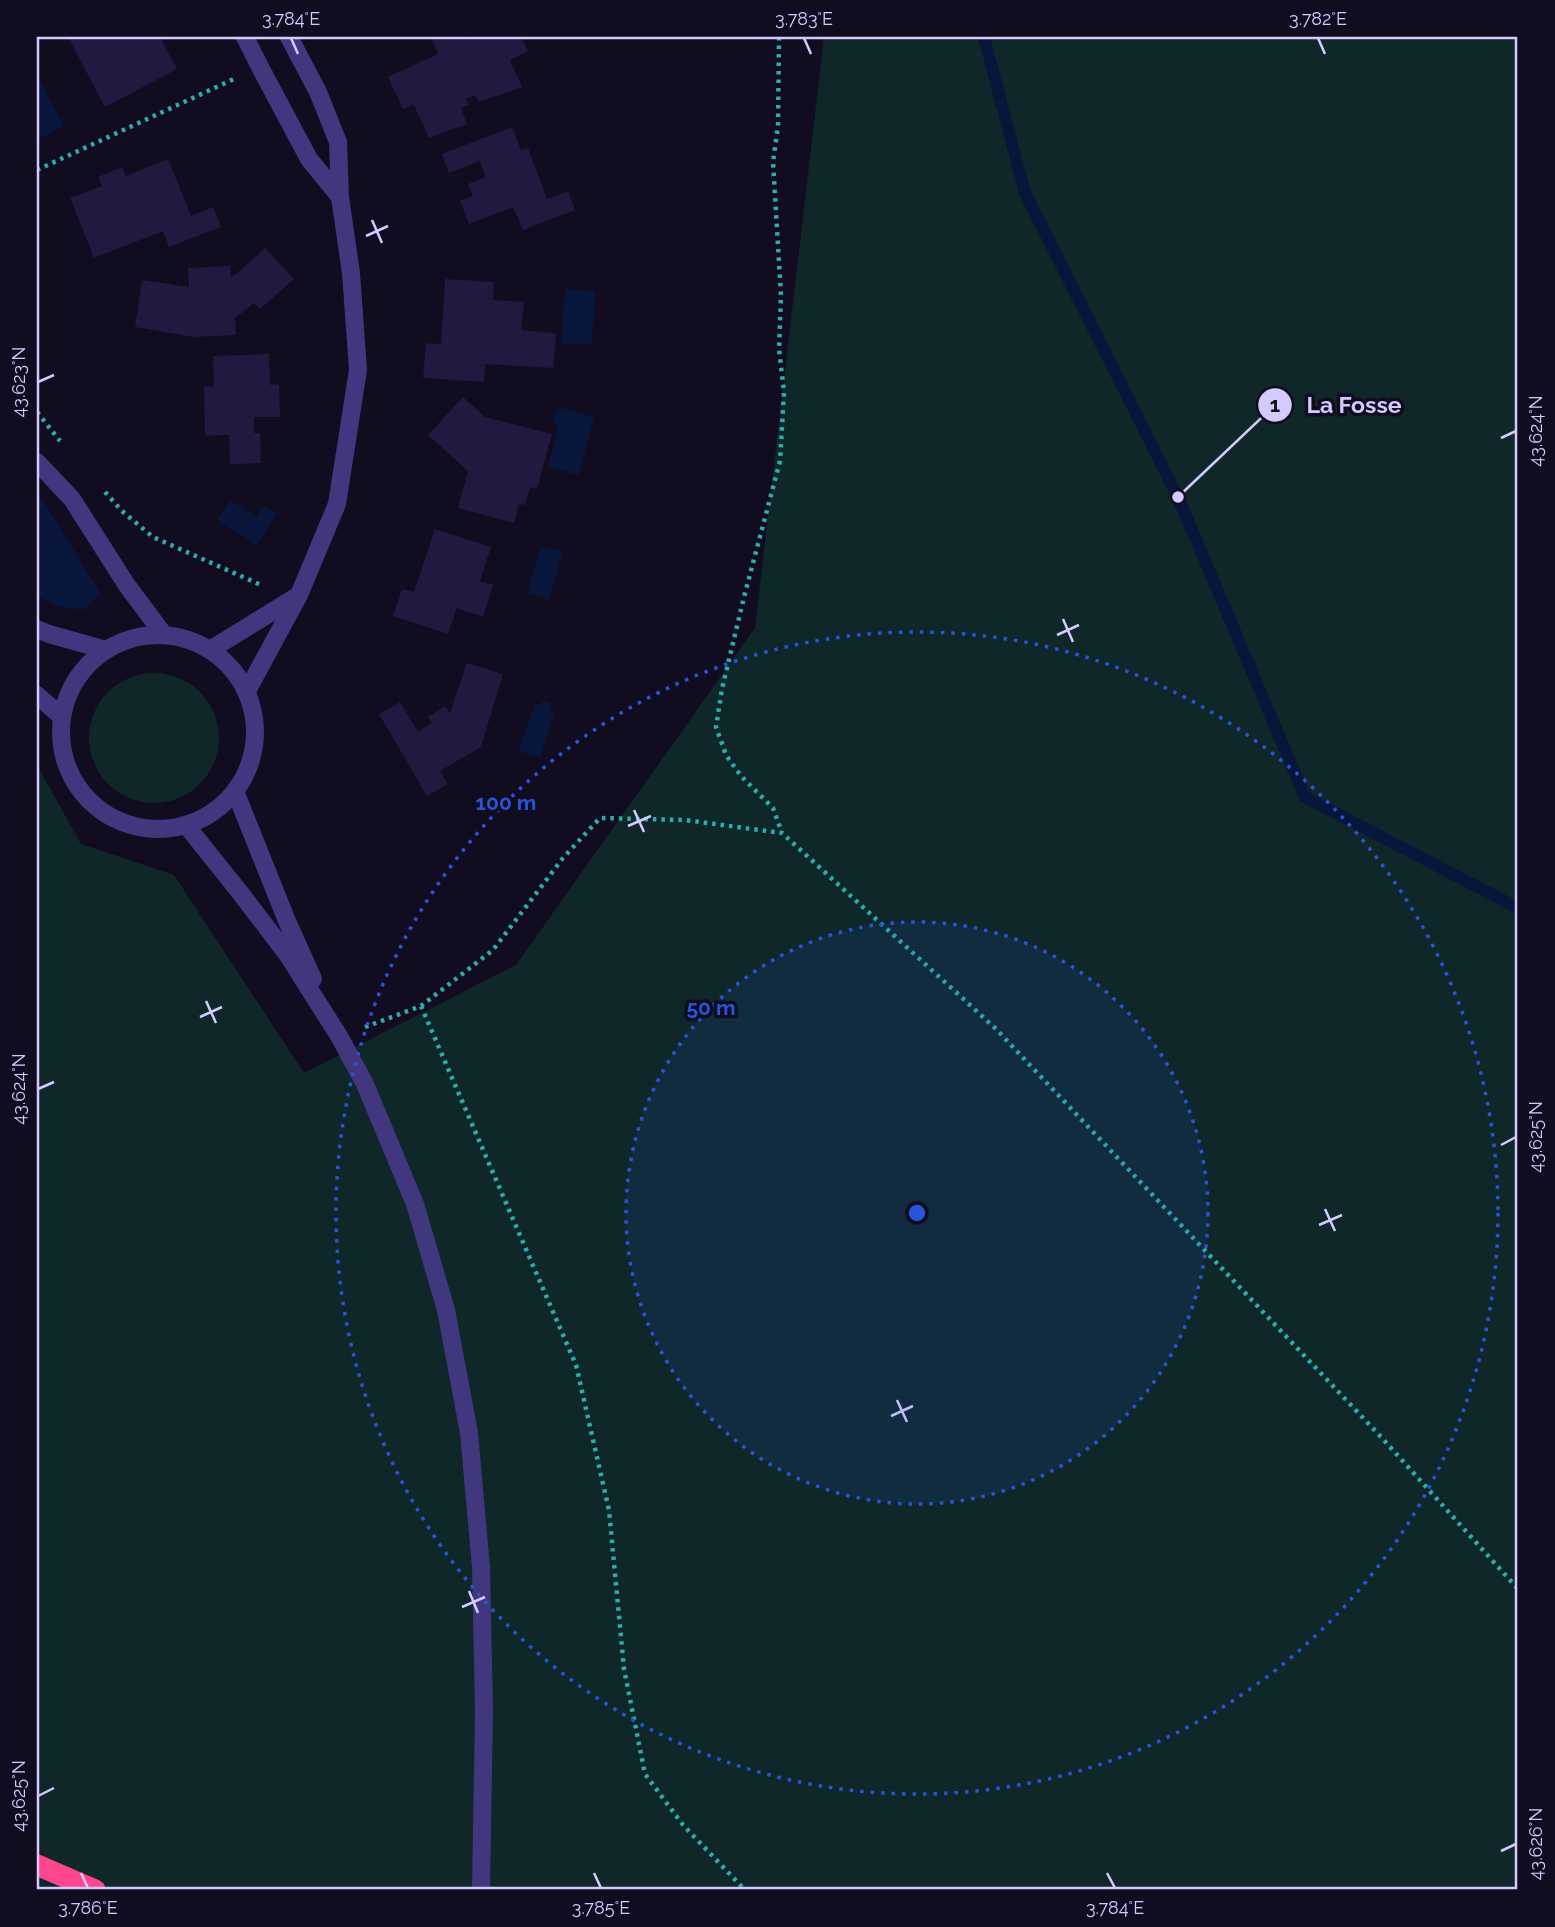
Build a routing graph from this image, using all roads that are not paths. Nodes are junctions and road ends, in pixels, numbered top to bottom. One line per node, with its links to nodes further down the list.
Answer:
1 (245, 37): 3 (street)
2 (289, 37): 3 (street)
3 (340, 197): 5 (street)
4 (37, 462): 7 (street)
5 (299, 595): 9 (street); 10 (street)
6 (37, 629): 8 (street)
7 (164, 635): 8 (street); 9 (street)
8 (106, 650): 12 (street)
9 (210, 650): 10 (street)
10 (247, 691): 13 (street)
11 (37, 695): 12 (street)
12 (62, 717): 14 (street)
13 (235, 791): 14 (street); 15 (street)
14 (186, 825): 15 (street)
15 (339, 1036): 18 (street)
16 (37, 1865): 17 (highway)
17 (95, 1890)
18 (481, 1890)

